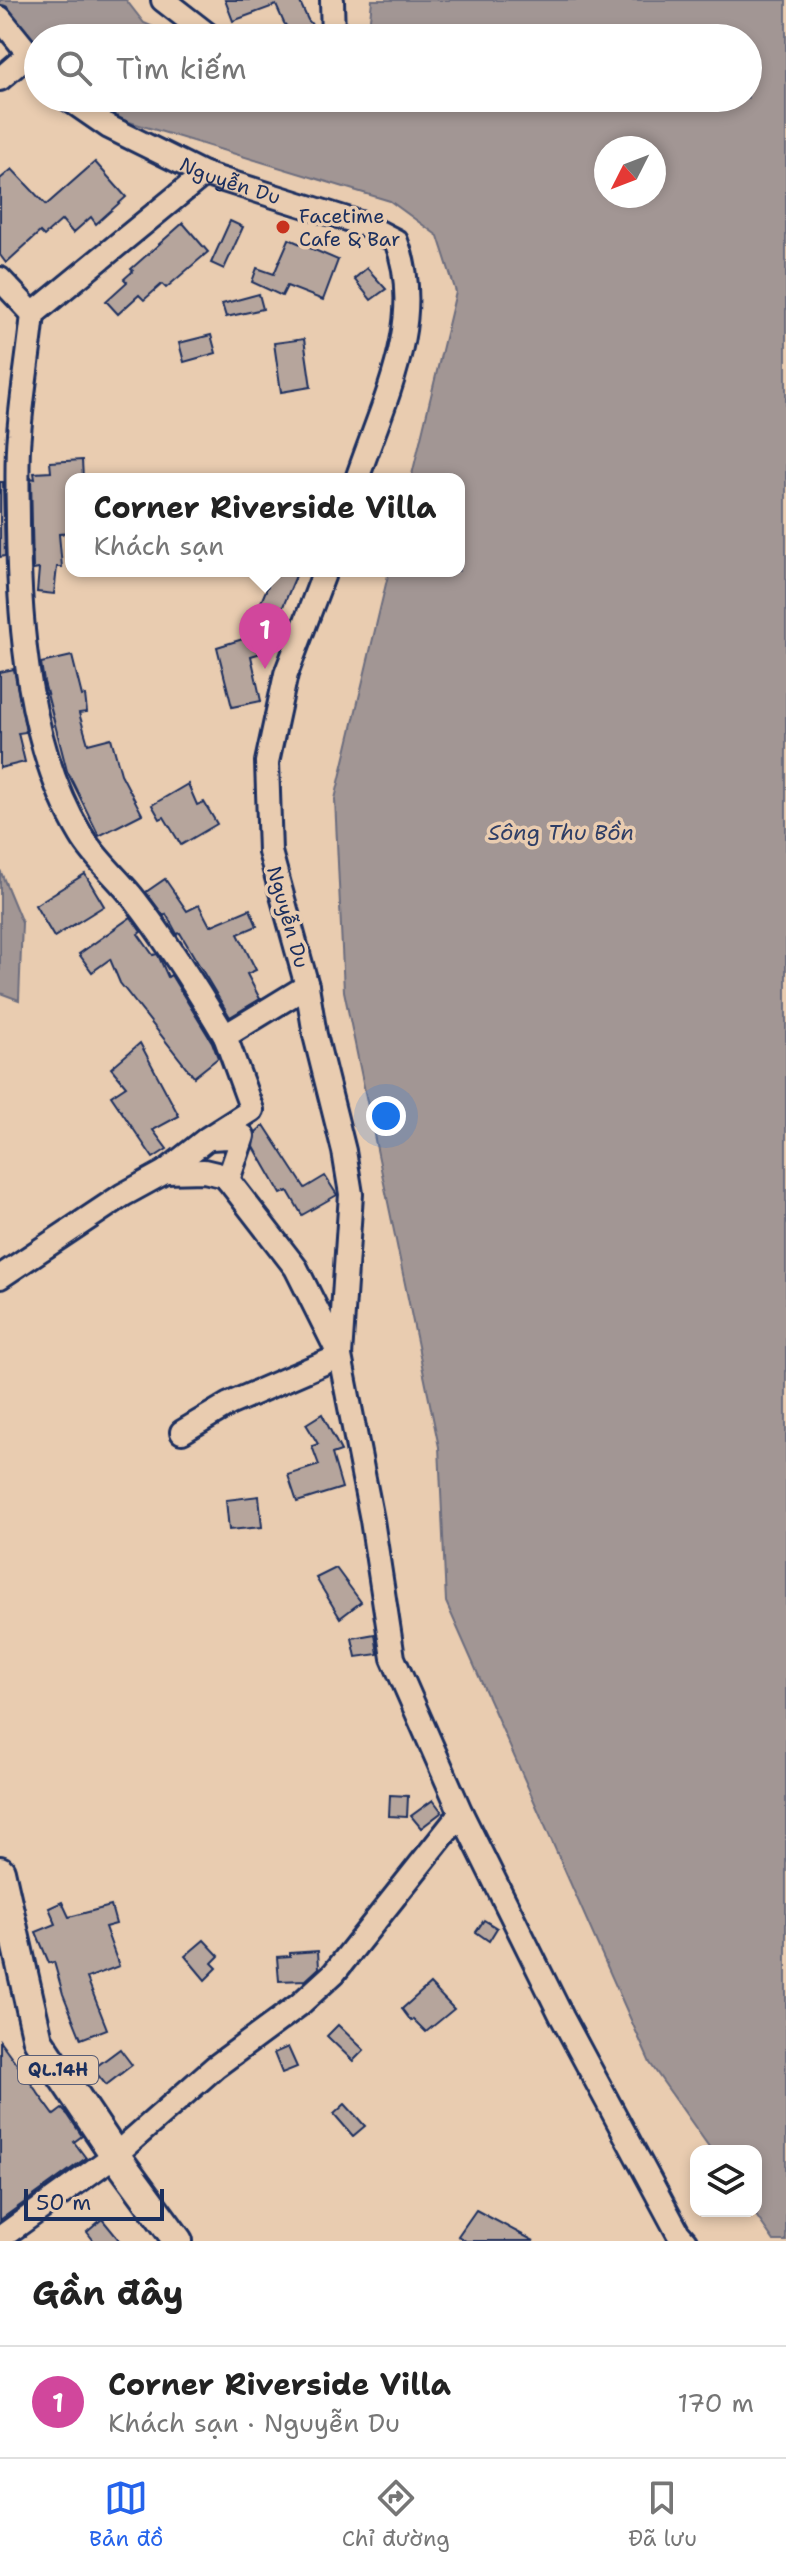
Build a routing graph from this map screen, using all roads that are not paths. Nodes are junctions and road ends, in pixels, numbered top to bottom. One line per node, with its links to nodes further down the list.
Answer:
1 (163, 0): 4 (street)
2 (332, 0): 5 (street)
3 (0, 18): 6 (street)
4 (194, 24)
5 (333, 24)
6 (24, 48)
7 (24, 66): 8 (street)
8 (0, 79)
9 (87, 112): 10 (street, Nguyễn Du)
10 (204, 174): 12 (street); 13 (street, Nguyễn Du)
11 (0, 279): 12 (street)
12 (33, 314): 16 (street)
13 (359, 473)
14 (323, 577): 15 (street, Nguyễn Du)
15 (307, 986): 16 (street, Nguyễn Du); 21 (street)
16 (225, 1036): 17 (street)
17 (208, 1138): 18 (street); 19 (street)
18 (165, 1172): 19 (street); 20 (street)
19 (228, 1180): 21 (street)
20 (0, 1277)
21 (340, 1356): 22 (street); 23 (street)
22 (182, 1432)
23 (461, 1813): 25 (street); 28 (street)
24 (0, 1871): 25 (main road, QL.14H)
25 (115, 2155): 26 (street); 27 (main road, QL.14H)
26 (0, 2238)
27 (178, 2241)
28 (685, 2241)

